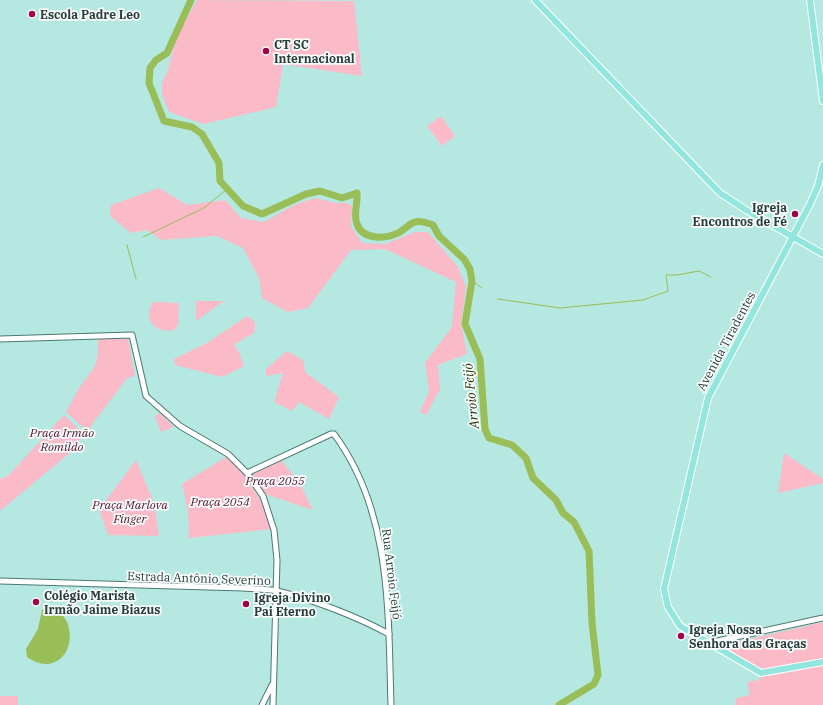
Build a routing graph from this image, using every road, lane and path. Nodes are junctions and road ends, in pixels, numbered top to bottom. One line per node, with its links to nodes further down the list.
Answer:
1 (535, 0): 5 (main road)
2 (810, 0): 3 (main road)
3 (823, 101)
4 (823, 165): 5 (main road, Avenida Tiradentes)
5 (793, 236): 6 (main road); 13 (main road, Avenida Tiradentes)
6 (823, 254)
7 (0, 339): 8 (street)
8 (247, 473): 10 (street); 12 (street, Rua Arroio Feijó)
9 (0, 581): 10 (street, Estrada Antônio Severino)
10 (276, 591): 12 (street, Estrada Antônio Severino); 15 (street)
11 (823, 618): 13 (street)
12 (389, 634): 18 (street, Rua Arroio Feijó)
13 (708, 643): 14 (main road)
14 (823, 662)
15 (274, 682): 16 (street); 17 (street)
16 (262, 705)
17 (273, 705)
18 (391, 705)

